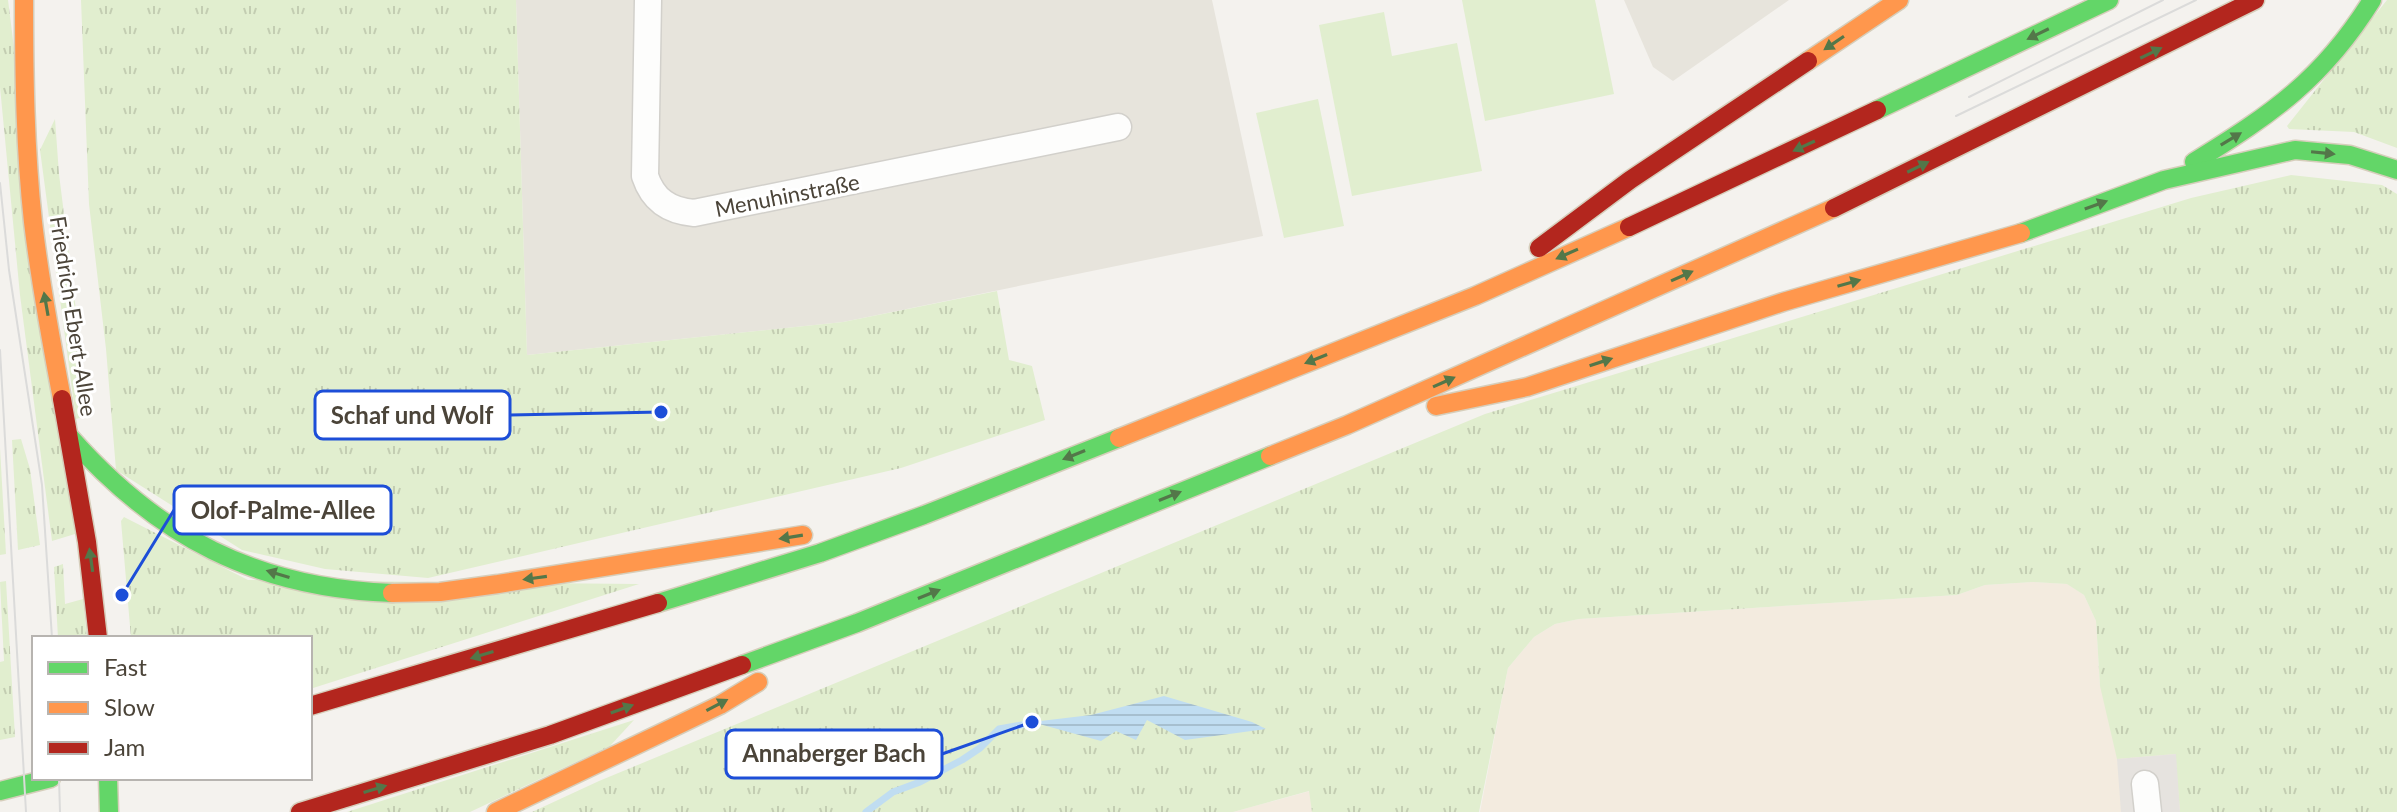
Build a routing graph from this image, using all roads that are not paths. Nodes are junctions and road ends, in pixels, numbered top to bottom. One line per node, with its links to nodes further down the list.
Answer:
1 (24, 0): 12 (main road, Friedrich-Ebert-Allee, one-way to 1)
2 (648, 0): 7 (street, Menuhinstraße)
3 (1899, 0): 10 (main road, one-way to 10)
4 (2109, 0): 10 (main road, one-way to 10)
5 (2255, 0): 11 (main road, one-way to 5)
6 (2372, 0): 9 (main road, one-way to 6)
7 (1118, 127)
8 (2397, 170): 9 (main road, one-way to 8)
9 (2164, 180): 11 (main road, one-way to 9)
10 (1475, 296): 13 (main road, one-way to 13)
11 (1347, 425): 14 (main road, one-way to 11)
12 (69, 436): 13 (main road, one-way to 12); 15 (main road, Friedrich-Ebert-Allee, one-way to 12)
13 (924, 515): 16 (main road, one-way to 16)
14 (857, 623): 22 (main road, one-way to 14); 23 (main road, one-way to 14)
15 (98, 636)
16 (312, 705)
17 (43, 780): 20 (main road)
18 (108, 780): 21 (main road)
19 (2145, 784): 24 (street)
20 (0, 791)
21 (109, 812)
22 (300, 812)
23 (496, 812)
24 (2148, 812)

